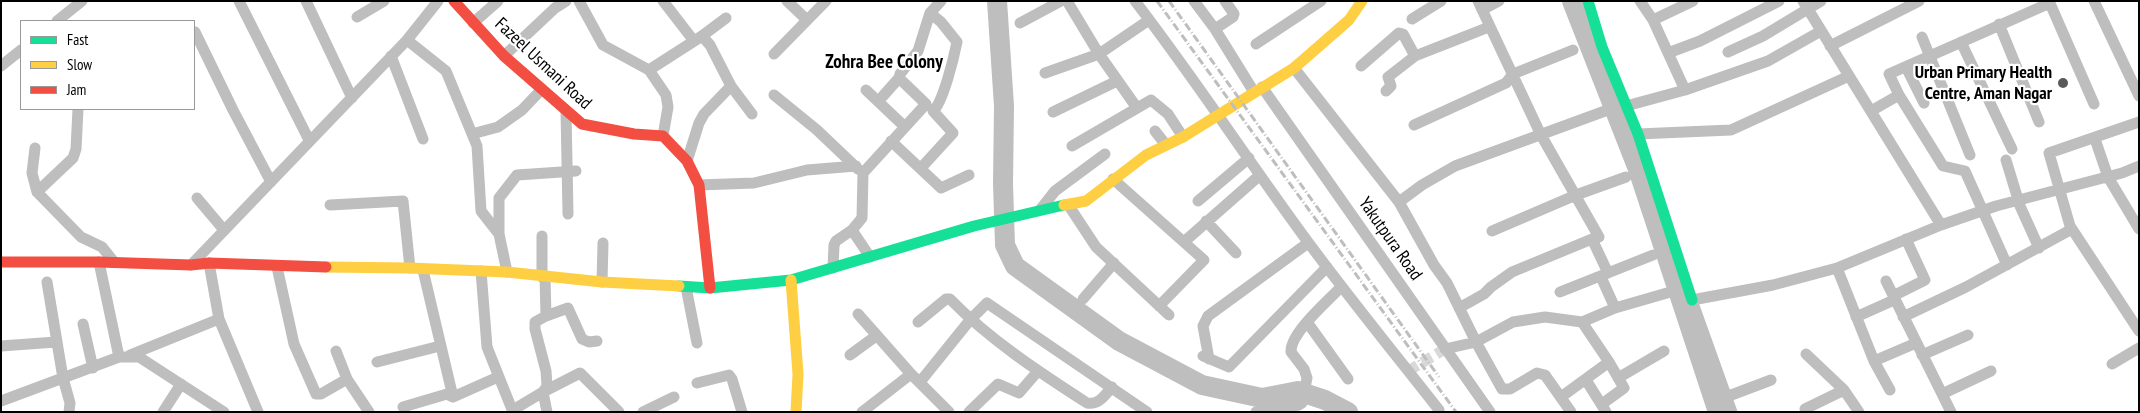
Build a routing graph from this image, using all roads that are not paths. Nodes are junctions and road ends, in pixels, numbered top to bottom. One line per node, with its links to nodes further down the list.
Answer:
1 (82, 1): 37 (street)
2 (239, 1): 108 (street)
3 (306, 1): 84 (street)
4 (384, 1): 34 (street)
5 (438, 1): 50 (street)
6 (454, 1): 41 (main road, Fazeel Usmani Road)
7 (498, 1): 41 (street)
8 (566, 1): 61 (street)
9 (578, 1): 68 (street)
10 (663, 1): 49 (street)
11 (787, 1): 38 (street)
12 (826, 1): 38 (street)
13 (940, 1): 33 (street)
14 (1061, 1): 42 (street)
15 (1067, 1): 58 (street)
16 (1134, 1): 39 (street)
17 (1194, 1): 45 (street, Yakutpura Road)
18 (1225, 1): 45 (street)
19 (1321, 1): 52 (street)
20 (1362, 1): 67 (main road)
21 (1441, 1): 36 (street)
22 (1500, 1): 31 (street)
23 (1588, 1): 87 (main road)
24 (1640, 1): 40 (street)
25 (1693, 1): 40 (street)
26 (1779, 1): 59 (street)
27 (1821, 1): 32 (street)
28 (1919, 1): 53 (street)
29 (2094, 1): 83 (street)
30 (2049, 2): 43 (street); 86 (street)
31 (1480, 5): 44 (street)
32 (1806, 5): 46 (street); 56 (street)
33 (930, 13): 72 (street); 88 (street)
34 (357, 17)
35 (726, 18): 49 (street)
36 (1412, 19)
37 (58, 20)
38 (807, 20): 57 (street)
39 (1149, 20): 58 (street); 96 (street)
40 (1653, 20): 59 (street)
41 (474, 23): 61 (main road, Fazeel Usmani Road)
42 (1020, 23)
43 (1999, 24): 51 (street); 97 (street)
44 (1489, 27): 62 (street); 70 (street)
45 (1215, 29): 76 (street, Yakutpura Road)
46 (1821, 31): 53 (street); 78 (street)
47 (195, 32): 129 (street)
48 (1922, 37): 63 (street)
49 (698, 39): 68 (street); 74 (street)
50 (407, 40): 60 (street); 102 (street)
51 (1961, 42): 63 (street); 114 (street)
52 (1256, 44)
53 (1830, 46): 71 (street)
54 (1573, 50): 70 (street)
55 (20, 51): 64 (street)
56 (1728, 52)
57 (774, 54)
58 (1099, 54): 69 (street); 73 (street)
59 (1668, 54): 78 (street)
60 (391, 56): 84 (street); 109 (street)
61 (504, 56): 75 (main road, Fazeel Usmani Road)
62 (1415, 56): 65 (street); 79 (street)
63 (1929, 57): 66 (street); 116 (street)
64 (1, 66)
65 (1361, 66)
66 (1906, 67): 81 (street); 85 (street)
67 (1294, 68): 76 (main road); 137 (street)
68 (649, 70): 105 (street)
69 (1045, 73)
70 (1513, 74): 99 (street); 104 (street)
71 (1849, 76): 93 (street); 103 (street)
72 (900, 78): 82 (street); 88 (street)
73 (1117, 81): 89 (street); 94 (street)
74 (731, 86): 95 (street); 119 (street)
75 (542, 89): 91 (main road, Fazeel Usmani Road); 102 (street)
76 (1258, 89): 96 (main road); 215 (street, Yakutpura Road)
77 (866, 90): 100 (street)
78 (1685, 90): 87 (street)
79 (1386, 91)
80 (774, 95): 122 (street)
81 (1899, 95): 93 (street); 141 (street)
82 (883, 96)
83 (2139, 96)
84 (352, 98): 108 (street)
85 (1924, 103)
86 (2094, 104)
87 (1626, 106): 103 (main road)
88 (930, 107): 100 (street); 121 (street)
89 (1137, 108): 106 (street); 112 (street)
90 (78, 110): 132 (street)
91 (566, 111): 105 (main road, Fazeel Usmani Road); 123 (street)
92 (1605, 111): 104 (street)
93 (1871, 111): 144 (street)
94 (1053, 112)
95 (752, 114)
96 (1219, 115): 106 (main road); 117 (street)
97 (2039, 122)
98 (2139, 122): 107 (street)
99 (1414, 125)
100 (905, 127): 110 (street)
101 (1155, 131): 111 (street)
102 (472, 134): 150 (street)
103 (1638, 134): 189 (main road)
104 (1541, 135): 133 (street); 137 (street)
105 (663, 136): 119 (main road)
106 (1183, 137): 111 (main road)
107 (2095, 139): 127 (street); 131 (street)
108 (309, 140): 129 (street)
109 (423, 140)
110 (891, 141): 121 (street); 122 (street)
111 (1166, 145): 128 (main road)
112 (1072, 146)
113 (35, 148): 132 (street)
114 (2012, 148)
115 (1105, 154): 140 (street)
116 (1970, 155)
117 (1248, 158): 125 (street); 136 (street)
118 (2006, 160): 135 (street)
119 (687, 161): 130 (main road)
120 (2139, 166): 127 (street)
121 (921, 168): 124 (street)
122 (859, 170): 130 (street); 148 (street)
123 (572, 171): 142 (street); 150 (street)
124 (970, 175)
125 (1260, 175): 143 (street); 156 (street)
126 (1626, 177): 133 (street)
127 (2108, 177): 131 (street); 146 (street)
128 (1113, 180): 139 (main road); 154 (street)
129 (271, 182): 147 (street)
130 (699, 185): 184 (main road)
131 (2059, 188): 135 (street); 145 (street)
132 (37, 192): 163 (street)
133 (1576, 195): 149 (street); 152 (street)
134 (197, 198): 147 (street)
135 (2018, 200): 141 (street); 157 (street)
136 (1198, 201)
137 (1399, 202): 191 (street)
138 (330, 205): 170 (street)
139 (1069, 206): 140 (main road); 165 (street)
140 (1040, 210): 160 (main road)
141 (1983, 212): 144 (street); 167 (street)
142 (568, 214)
143 (1206, 221): 154 (street); 158 (street)
144 (1941, 225): 153 (street)
145 (2072, 229): 157 (street); 204 (street)
146 (2139, 229)
147 (224, 230): 166 (street)
148 (852, 230): 160 (street); 171 (street)
149 (1492, 231)
150 (498, 234): 175 (street)
151 (542, 236): 177 (street)
152 (1592, 239): 176 (street); 191 (street)
153 (1906, 239): 172 (street); 188 (street)
154 (1185, 241): 190 (street)
155 (604, 243): 181 (street)
156 (1308, 243): 168 (street); 168 (street)
157 (2039, 248): 167 (street)
158 (1236, 253)
159 (1653, 255): 176 (street)
160 (870, 257): 171 (main road)
161 (1, 262): 162 (main road)
162 (99, 262): 163 (main road); 221 (street)
163 (114, 262): 166 (main road)
164 (208, 263): 166 (main road); 169 (main road); 198 (street)
165 (1114, 263): 187 (street); 190 (street)
166 (191, 265)
167 (2007, 265): 197 (street)
168 (1327, 267): 183 (street)
169 (277, 268): 170 (main road); 233 (street)
170 (410, 268): 173 (main road)
171 (833, 268): 178 (main road)
172 (1837, 268): 189 (street); 196 (street)
173 (423, 270): 174 (main road); 213 (street)
174 (481, 271): 175 (main road); 230 (street)
175 (507, 272): 177 (main road)
176 (1604, 275): 185 (street); 192 (street)
177 (543, 277): 181 (main road); 195 (street)
178 (791, 280): 184 (main road); 264 (main road)
179 (1886, 281): 188 (street)
180 (47, 282): 208 (street)
181 (602, 282): 182 (main road)
182 (686, 287): 184 (main road); 210 (street)
183 (1342, 287): 201 (street); 254 (street)
184 (710, 288)
185 (1560, 292)
186 (1667, 293): 192 (street)
187 (1083, 298)
188 (1894, 298): 196 (street); 197 (street)
189 (1692, 300): 248 (street)
190 (1159, 306): 194 (street)
191 (1459, 308): 209 (street)
192 (1615, 308): 202 (street)
193 (858, 314): 206 (street)
194 (1169, 315)
195 (546, 316): 207 (street); 243 (street)
196 (1856, 317): 222 (street)
197 (1903, 317): 211 (street)
198 (219, 319): 221 (street); 258 (street)
199 (970, 320): 200 (street); 227 (street); 237 (street); 240 (street)
200 (918, 322)
201 (1307, 322): 234 (street); 269 (street)
202 (1582, 322): 209 (street); 224 (street)
203 (82, 324): 226 (street)
204 (2139, 331)
205 (1968, 335): 220 (street)
206 (876, 336): 219 (street); 229 (street)
207 (597, 341)
208 (56, 342): 212 (street); 231 (street)
209 (1476, 342): 215 (street); 247 (street)
210 (697, 343)
211 (1916, 344): 220 (street); 222 (street)
212 (1, 346)
213 (440, 346): 223 (street); 245 (street)
214 (2139, 348): 225 (street)
215 (1445, 349): 270 (street, Yakutpura Road)
216 (336, 351): 233 (street)
217 (1664, 351): 232 (street)
218 (1806, 354): 241 (street)
219 (850, 355)
220 (1922, 355): 244 (street)
221 (122, 357): 226 (street); 239 (street)
222 (1874, 361): 242 (street)
223 (377, 362)
224 (1609, 362): 232 (street); 235 (street)
225 (2112, 364)
226 (93, 368): 231 (street)
227 (1038, 371): 240 (street); 267 (street)
228 (1991, 371): 244 (street)
229 (911, 374): 237 (street); 265 (street)
230 (498, 376): 245 (street); 253 (street)
231 (63, 378): 249 (street); 255 (street)
232 (1618, 378): 251 (street)
233 (347, 379): 259 (street)
234 (1348, 379)
235 (1586, 380): 247 (street); 251 (street)
236 (1770, 380): 248 (street)
237 (920, 382): 266 (street)
238 (697, 383): 263 (street)
239 (181, 384): 256 (street); 257 (street)
240 (1112, 387): 268 (street)
241 (1844, 390): 252 (street); 273 (street)
242 (1890, 390)
243 (543, 392): 253 (street); 260 (street); 261 (street)
244 (1942, 394): 274 (street)
245 (453, 396): 250 (street)
246 (674, 397): 262 (street)
247 (1561, 397): 271 (street)
248 (1726, 397): 272 (street)
249 (1, 401)
250 (403, 408)
251 (1604, 408)
252 (1805, 409)
253 (513, 411)
254 (1439, 411)
255 (69, 412)
256 (163, 412)
257 (224, 412)
258 (258, 412)
259 (369, 412)
260 (547, 412)
261 (619, 412)
262 (643, 412)
263 (742, 412)
264 (796, 412)
265 (862, 412)
266 (949, 412)
267 (969, 412)
268 (1147, 412)
269 (1256, 412)
270 (1490, 412)
271 (1571, 412)
272 (1732, 412)
273 (1860, 412)
274 (1951, 412)

